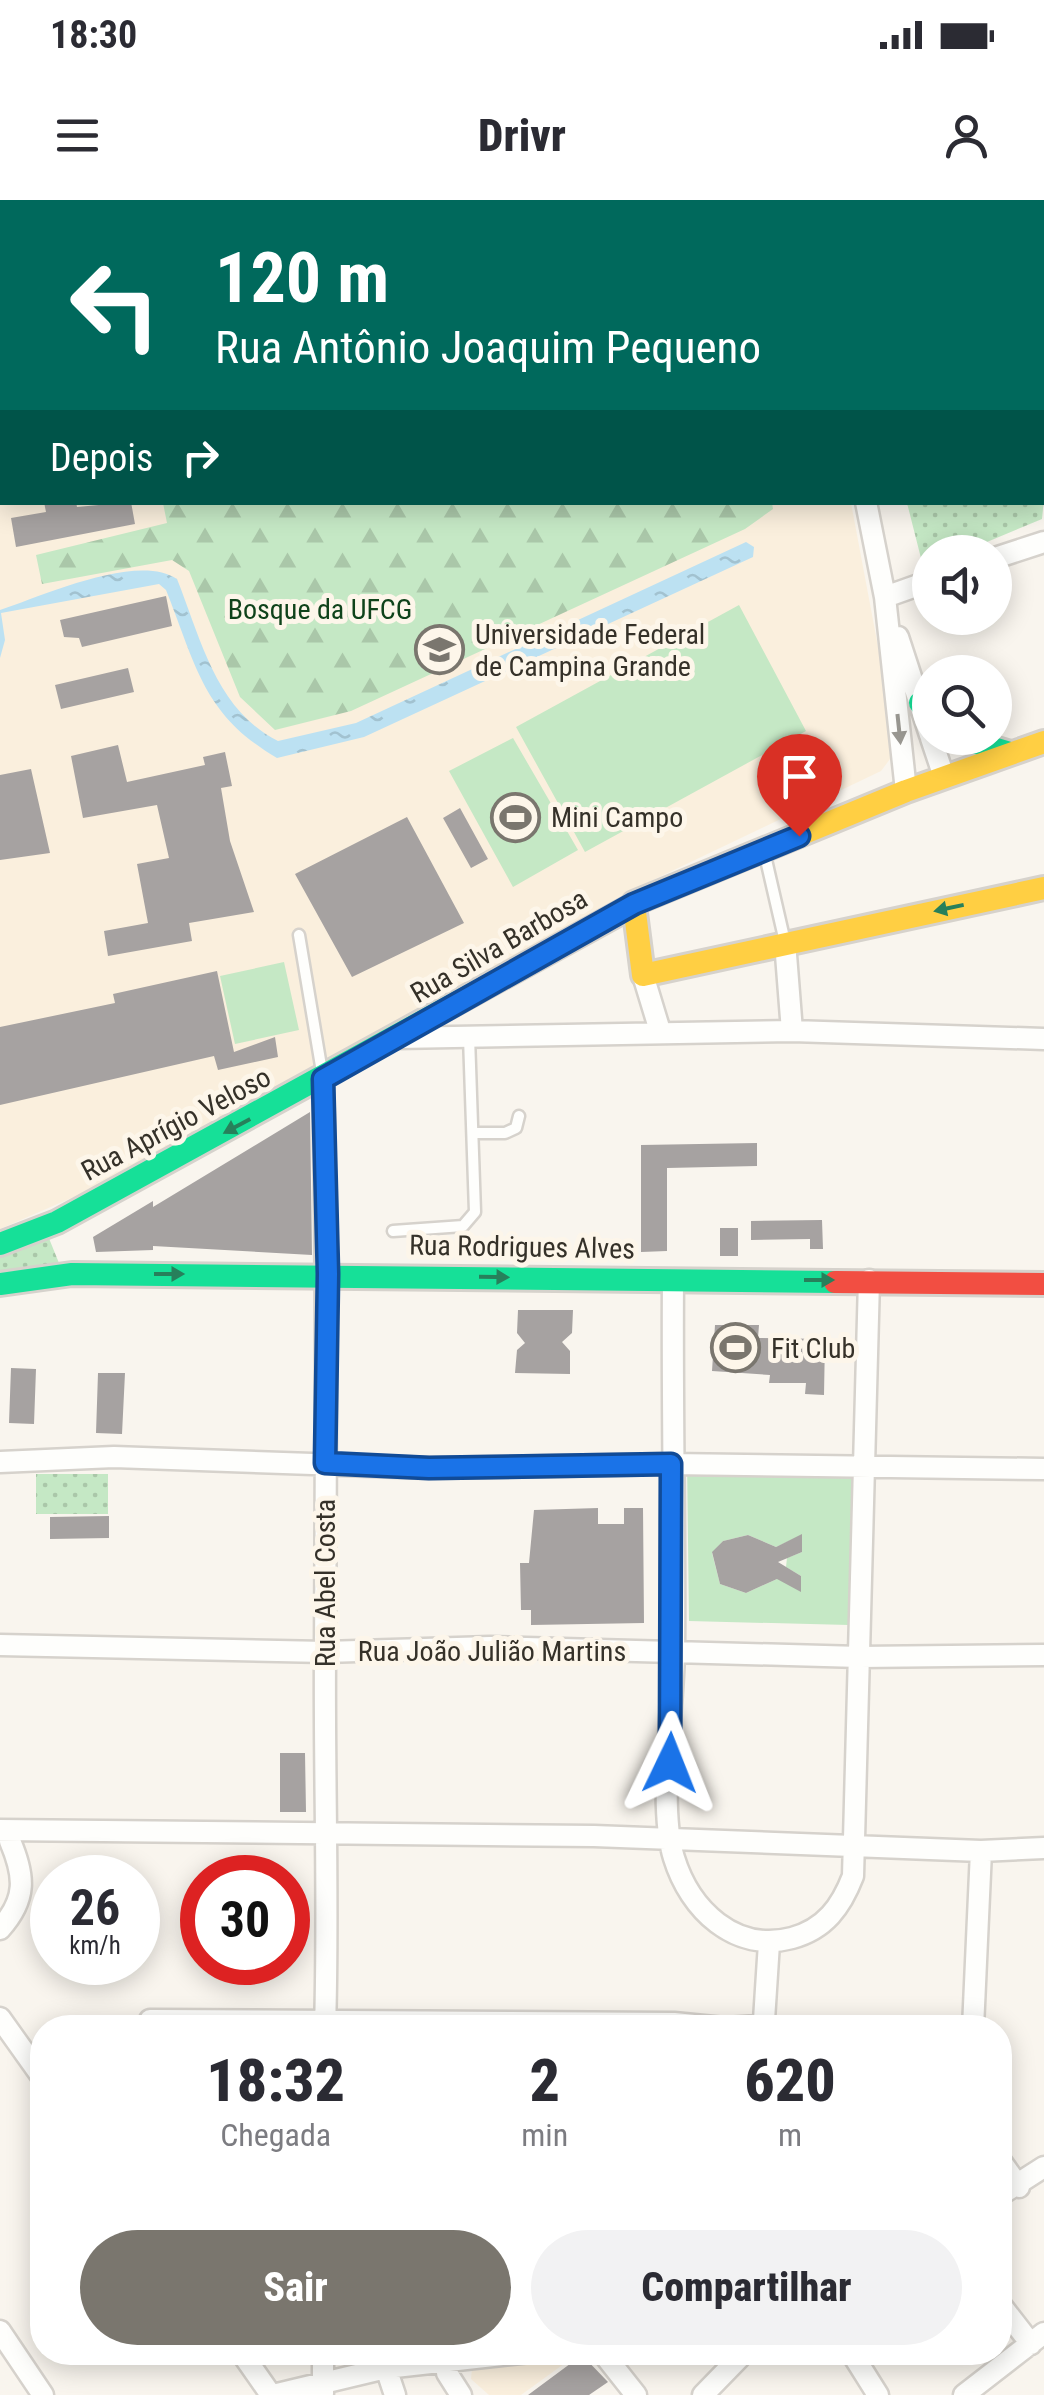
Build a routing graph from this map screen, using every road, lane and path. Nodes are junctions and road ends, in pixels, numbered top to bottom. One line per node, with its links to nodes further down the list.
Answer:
1 (867, 505): 5 (street)
2 (1044, 542): 3 (street)
3 (1012, 552)
4 (912, 587): 5 (street)
5 (884, 597): 6 (street); 12 (street, one-way to 12)
6 (912, 673)
7 (1044, 742): 8 (main road, Rua Silva Barbosa)
8 (1012, 753)
9 (936, 755): 11 (street)
10 (1006, 755): 11 (main road, Rua Silva Barbosa)
11 (944, 777): 12 (main road, Rua Silva Barbosa)
12 (906, 792): 13 (main road, Rua Silva Barbosa)
13 (764, 850): 15 (main road, Rua Silva Barbosa); 17 (lane)
14 (1044, 888): 17 (main road, one-way to 17)
15 (634, 904): 18 (main road); 22 (main road, Rua Silva Barbosa)
16 (299, 935): 24 (lane)
17 (786, 942): 18 (main road); 19 (street)
18 (643, 975): 20 (street)
19 (792, 1031): 20 (street); 23 (street)
20 (660, 1032): 21 (street)
21 (469, 1036): 22 (street); 26 (lane)
22 (397, 1038): 24 (main road, Rua Silva Barbosa)
23 (1044, 1039)
24 (323, 1079): 27 (main road, Rua Aprígio Veloso, one-way to 27); 31 (street, Rua Abel Costa)
25 (519, 1116): 26 (lane)
26 (474, 1133): 28 (lane)
27 (57, 1222): 29 (main road); 30 (main road)
28 (393, 1231)
29 (0, 1244)
30 (72, 1274): 31 (main road, Rua Rodrigues Alves, one-way to 31); 34 (main road, Rua Rodrigues Alves)
31 (328, 1274): 32 (main road, Rua Rodrigues Alves, one-way to 32); 37 (street, Rua Abel Costa)
32 (673, 1280): 33 (main road, Rua Rodrigues Alves, one-way to 33); 38 (street)
33 (869, 1280): 35 (main road, Rua Rodrigues Alves); 40 (street)
34 (0, 1284)
35 (1044, 1284)
36 (0, 1462): 37 (street)
37 (325, 1463): 38 (street); 43 (street, Rua Abel Costa)
38 (671, 1464): 40 (street); 42 (street)
39 (1044, 1469): 40 (street)
40 (866, 1470): 45 (street)
41 (0, 1645): 43 (street, Rua João Julião Martins)
42 (674, 1651): 43 (street, Rua João Julião Martins); 45 (street, Rua João Julião Martins); 48 (street)
43 (325, 1652): 46 (street, Rua Abel Costa)
44 (1044, 1655): 45 (street, Rua João Julião Martins)
45 (860, 1656): 49 (street)
46 (330, 1835): 47 (street); 48 (street); 54 (street, Rua Abel Costa)
47 (7, 1838): 52 (street)
48 (668, 1838): 49 (street); 53 (street)
49 (855, 1845): 51 (street); 53 (street)
50 (1044, 1848): 51 (street)
51 (981, 1851): 56 (street)
52 (0, 1929)
53 (769, 1943): 55 (street)
54 (325, 2015)
55 (764, 2015)
56 (974, 2015)
57 (0, 2018): 58 (street)
58 (30, 2061)
59 (1044, 2167): 60 (street)
60 (1012, 2190)
61 (1012, 2315): 63 (street)
62 (0, 2330): 74 (street)
63 (1038, 2339): 64 (street)
64 (1012, 2359)
65 (250, 2365): 75 (street)
66 (432, 2365): 72 (street)
67 (447, 2365): 77 (street)
68 (612, 2365): 78 (street)
69 (732, 2365): 79 (street)
70 (859, 2365): 80 (street)
71 (1004, 2365): 81 (street)
72 (386, 2368): 73 (street); 76 (street)
73 (322, 2388): 75 (street)
74 (43, 2395)
75 (272, 2395)
76 (395, 2395)
77 (461, 2395)
78 (636, 2395)
79 (703, 2395)
80 (878, 2395)
81 (964, 2395)

